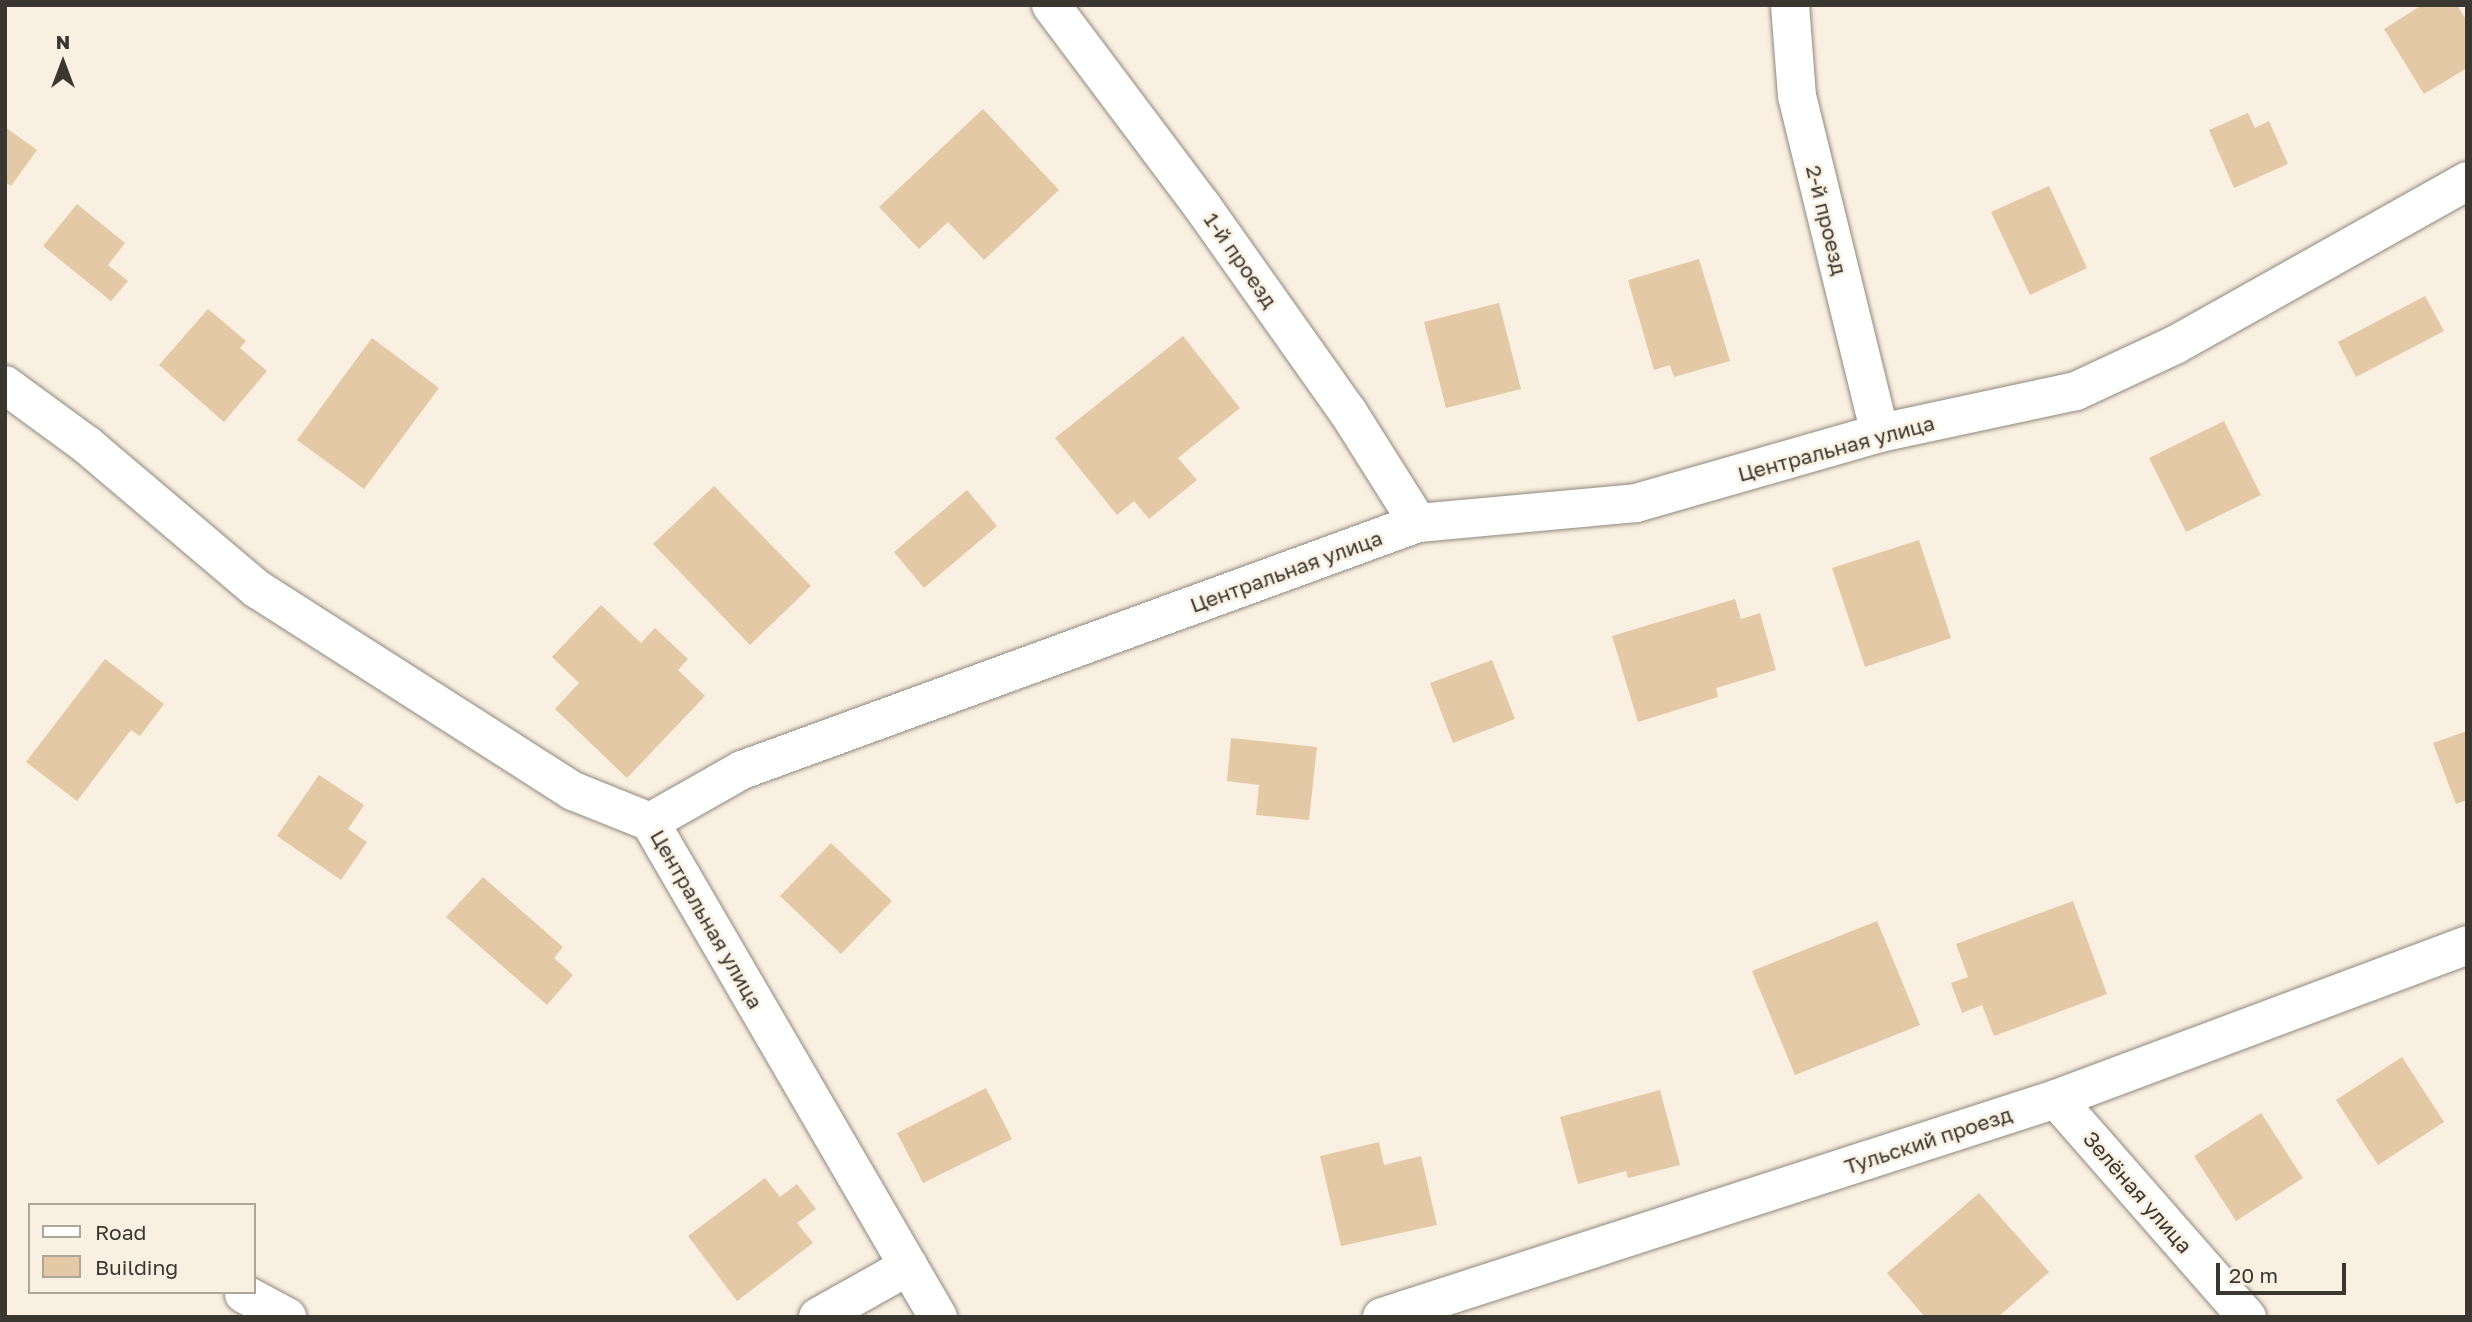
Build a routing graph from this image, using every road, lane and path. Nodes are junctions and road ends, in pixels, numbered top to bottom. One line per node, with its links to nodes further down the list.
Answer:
1 (1051, 5): 6 (street, 1-й проезд)
2 (1790, 5): 5 (street, 2-й проезд)
3 (2467, 181): 5 (street, Центральная улица)
4 (5, 385): 7 (street)
5 (1880, 433): 6 (street, Центральная улица)
6 (1418, 523): 7 (street, Центральная улица)
7 (650, 822): 10 (street, Центральная улица)
8 (2467, 945): 9 (street, Тульский проезд)
9 (2056, 1099): 15 (street, Тульский проезд); 16 (street, Зелёная улица)
10 (909, 1266): 13 (street); 14 (street, Центральная улица)
11 (244, 1294): 12 (street)
12 (287, 1317)
13 (818, 1317)
14 (939, 1317)
15 (1382, 1317)
16 (2247, 1317)

